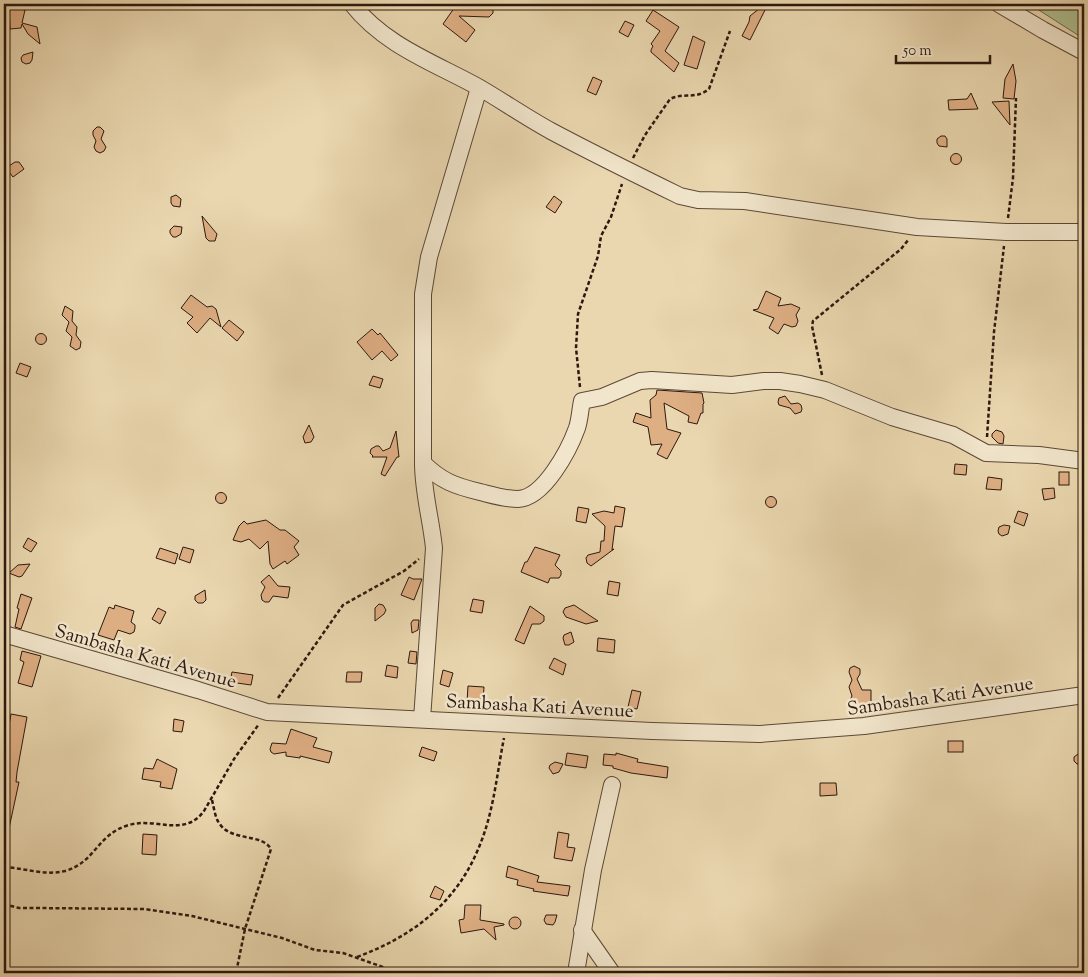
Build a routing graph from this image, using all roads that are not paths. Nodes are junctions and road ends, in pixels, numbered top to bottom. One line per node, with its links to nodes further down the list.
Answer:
1 (352, 4): 4 (street)
2 (999, 4): 3 (street)
3 (1084, 52)
4 (479, 88): 5 (street); 7 (street)
5 (1084, 232)
6 (1084, 461): 7 (street)
7 (423, 463): 10 (street)
8 (4, 634): 10 (street, Sambasha Kati Avenue)
9 (1084, 696): 10 (street, Sambasha Kati Avenue)
10 (422, 719)
11 (612, 785): 12 (street)
12 (582, 930): 13 (street); 14 (street)
13 (576, 973)
14 (612, 973)

